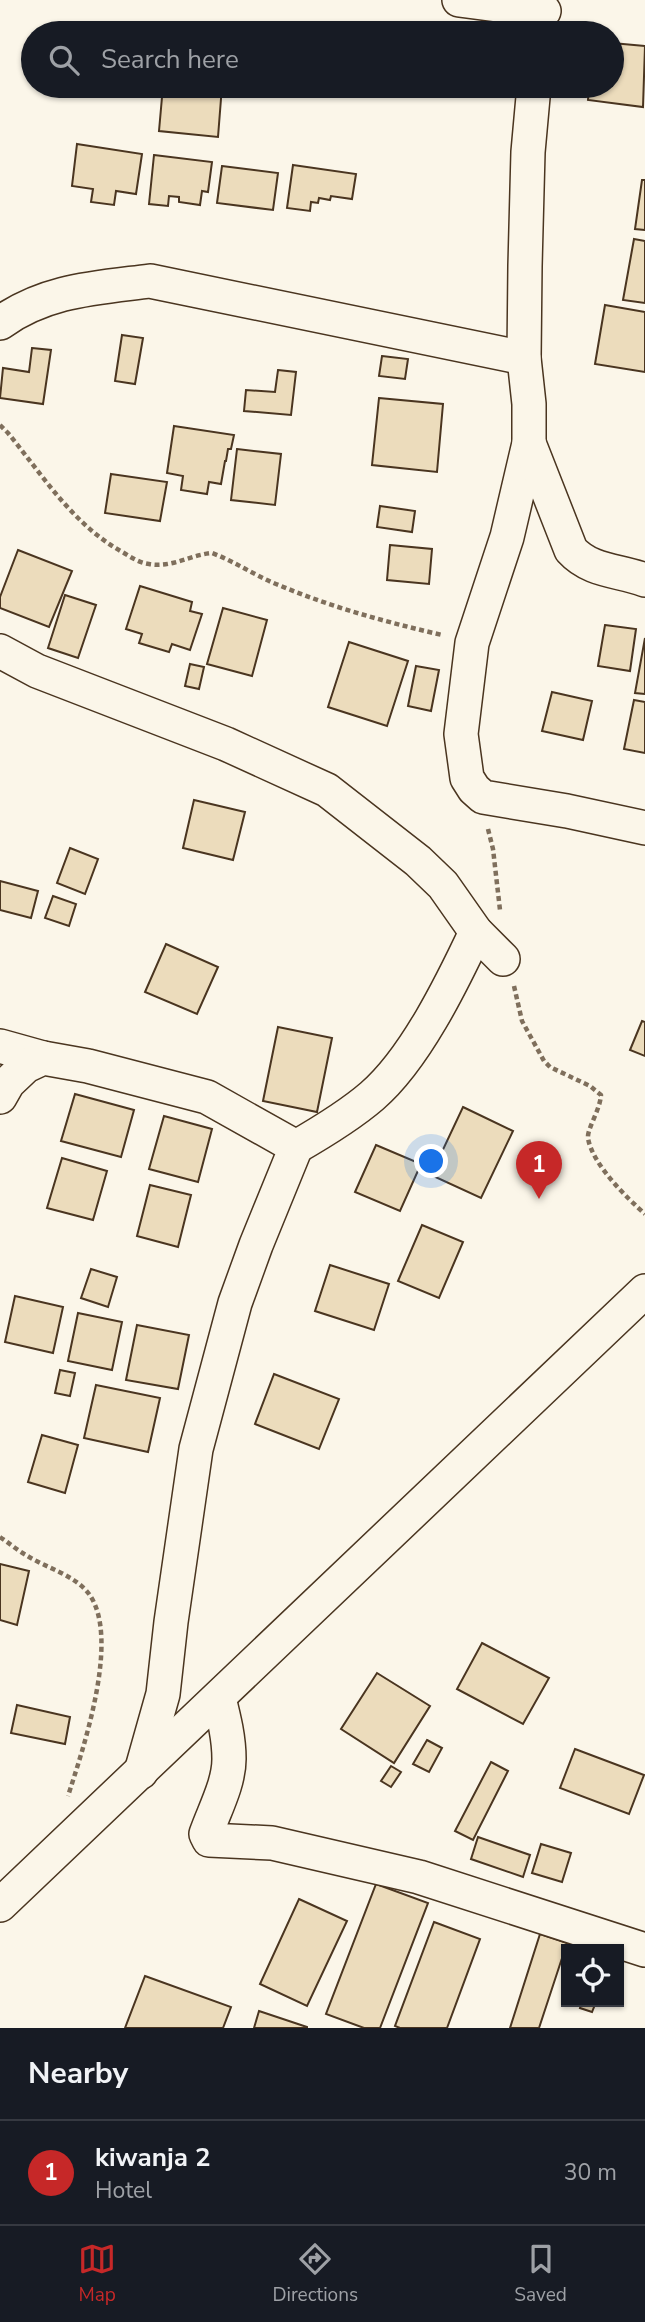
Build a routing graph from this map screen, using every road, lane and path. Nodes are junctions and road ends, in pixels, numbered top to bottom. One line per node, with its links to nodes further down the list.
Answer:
1 (459, 0): 2 (street)
2 (543, 15)
3 (533, 98): 5 (street)
4 (0, 323): 5 (street)
5 (524, 358): 7 (street)
6 (0, 425): 9 (path)
7 (528, 443): 8 (street); 9 (street)
8 (645, 580)
9 (472, 643): 11 (street)
10 (0, 651): 13 (street)
11 (483, 797): 12 (street); 14 (path)
12 (645, 828)
13 (476, 932): 14 (street); 18 (street)
14 (503, 959): 19 (path)
15 (0, 1046): 16 (street)
16 (43, 1058): 17 (street); 18 (street)
17 (0, 1097)
18 (296, 1147): 23 (street)
19 (645, 1214)
20 (645, 1290): 22 (street)
21 (0, 1536): 24 (path)
22 (219, 1698): 23 (street); 26 (street)
23 (141, 1772): 25 (street)
24 (65, 1803)
25 (0, 1905)
26 (645, 1950)

